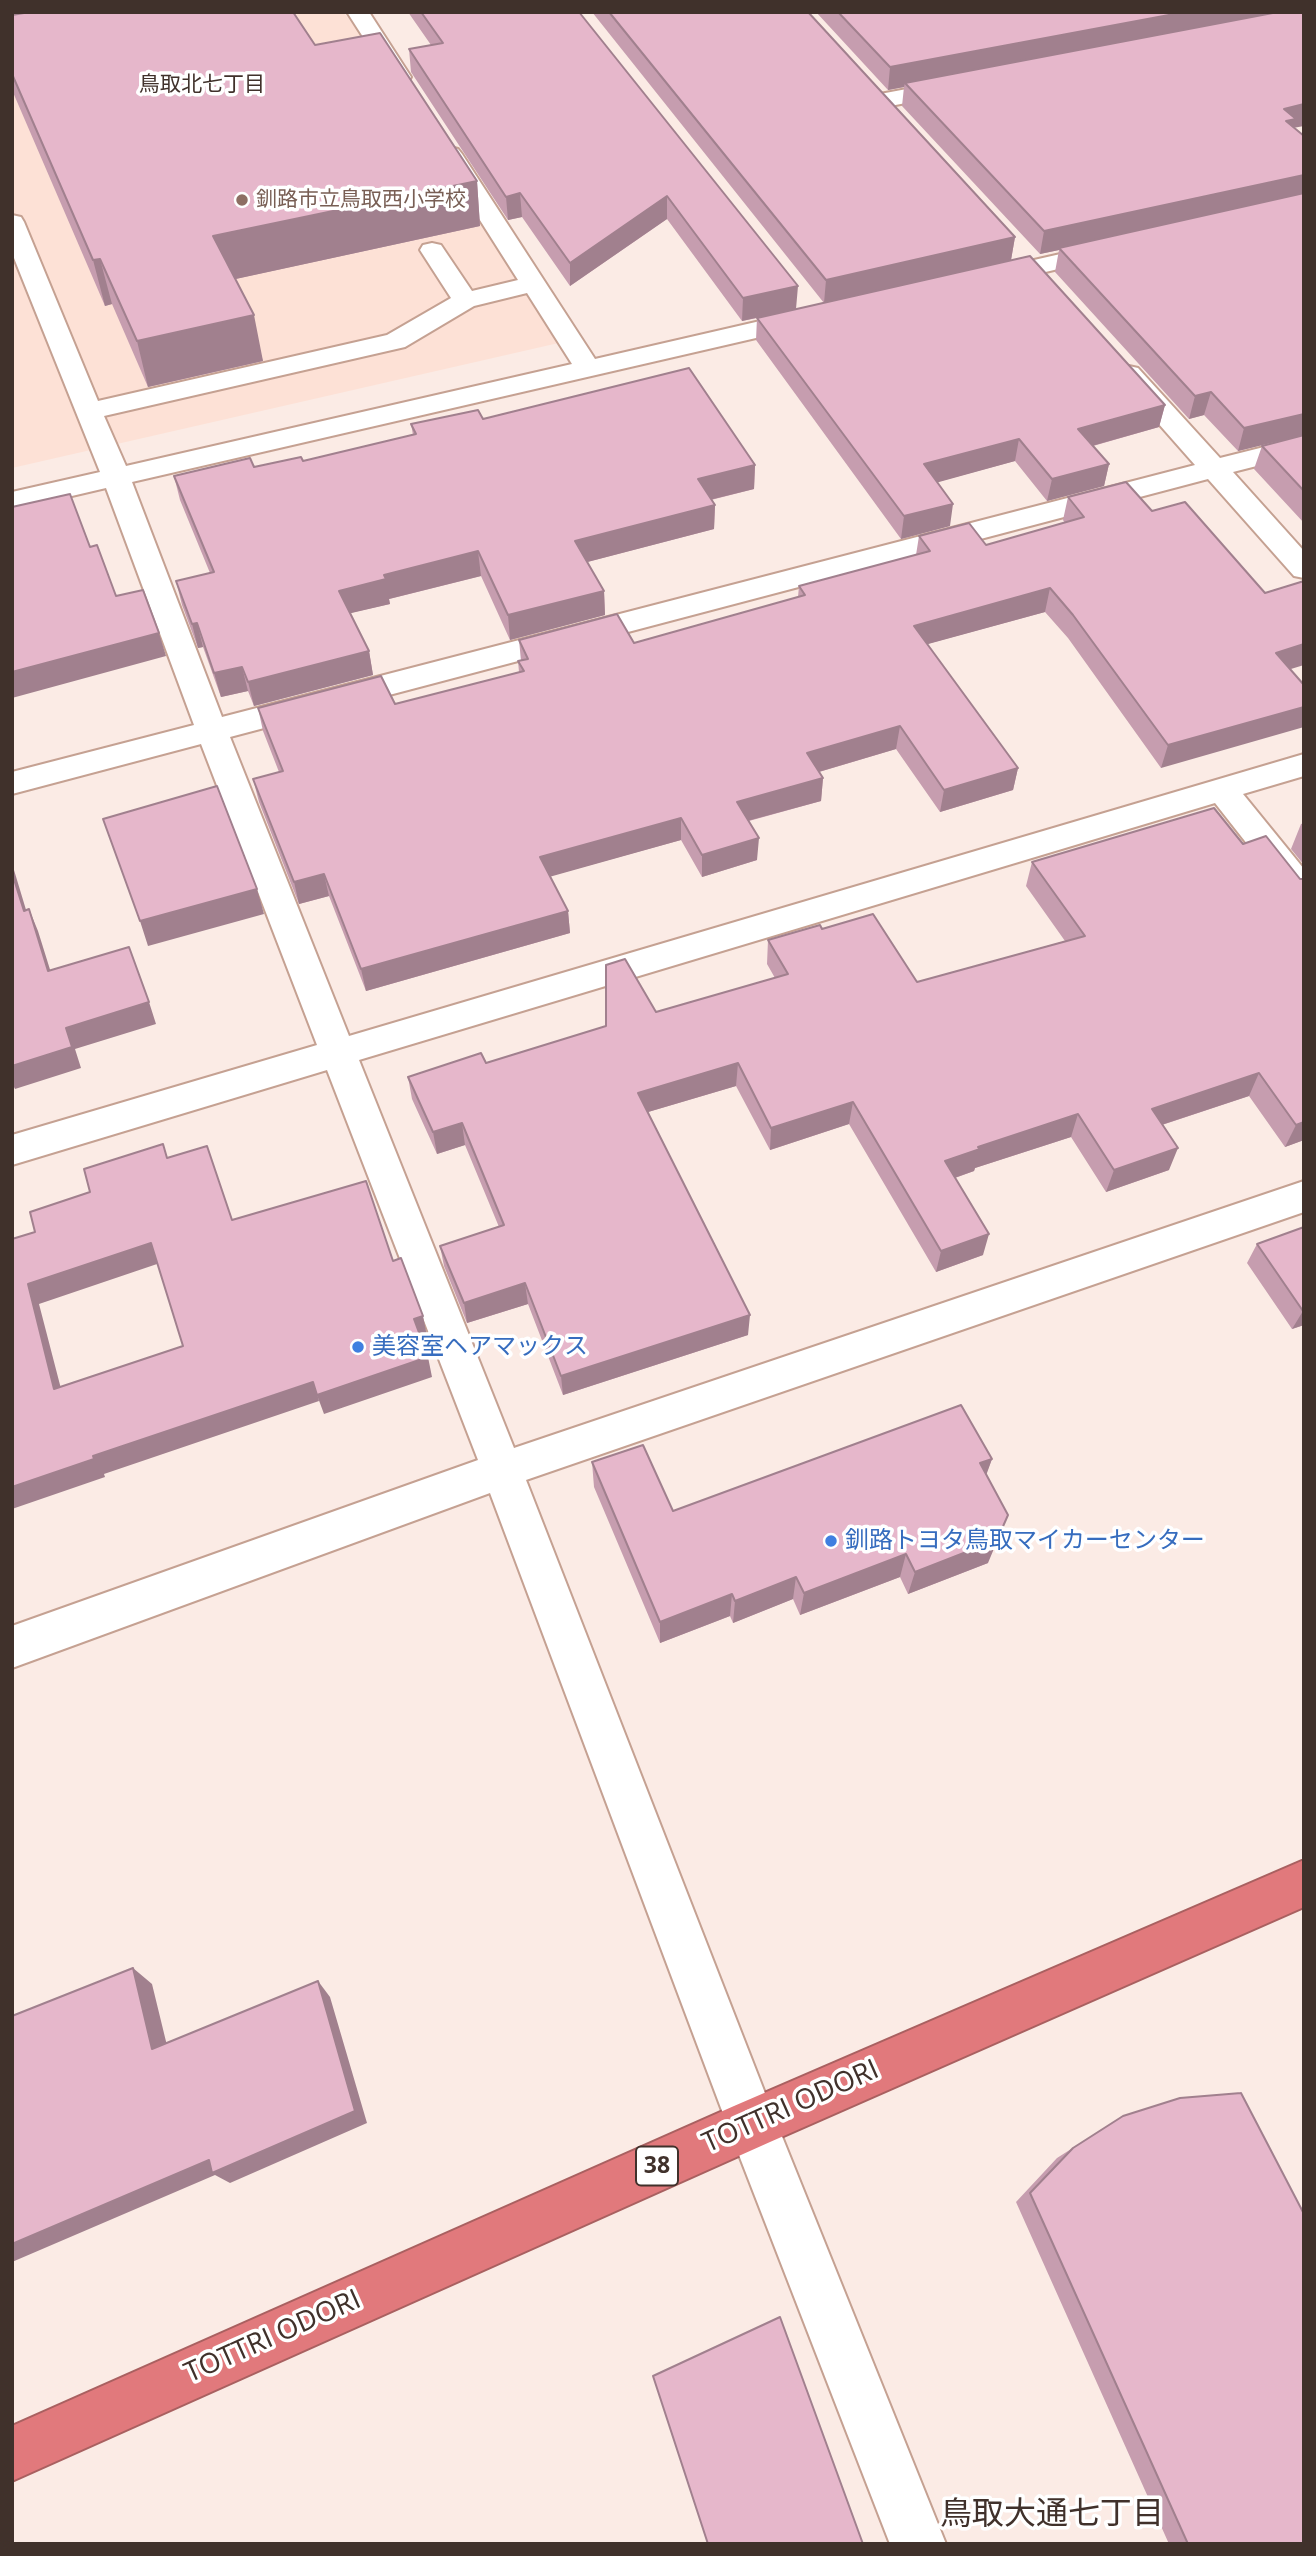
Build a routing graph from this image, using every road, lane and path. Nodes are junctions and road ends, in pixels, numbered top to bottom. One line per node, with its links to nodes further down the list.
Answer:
1 (358, 12): 4 (street)
2 (862, 82): 5 (street)
3 (976, 83): 5 (street)
4 (409, 92)
5 (880, 101): 6 (street)
6 (898, 121)
7 (439, 137): 11 (street)
8 (12, 222): 17 (street)
9 (1136, 244): 12 (street)
10 (432, 250): 13 (street)
11 (534, 284): 13 (street); 16 (street)
12 (962, 284)
13 (465, 300): 17 (street)
14 (818, 310): 16 (street)
15 (1112, 355): 19 (street)
16 (587, 367): 20 (street)
17 (89, 411): 20 (street)
18 (1304, 445): 19 (street)
19 (1212, 469): 22 (street); 23 (street)
20 (116, 477): 21 (street); 23 (street)
21 (12, 501)
22 (1304, 569)
23 (212, 731): 25 (street); 28 (street)
24 (1304, 765): 26 (street)
25 (12, 783)
26 (1222, 790): 27 (street); 28 (street)
27 (1304, 892)
28 (338, 1054): 29 (street); 31 (street)
29 (12, 1150)
30 (1304, 1196): 31 (street)
31 (502, 1470): 32 (street); 34 (street)
32 (12, 1647)
33 (1304, 1883): 34 (highway, TOTTRI ODORI / 38)
34 (752, 2124): 35 (highway, TOTTRI ODORI / 38); 36 (street)
35 (12, 2454)
36 (918, 2544)

